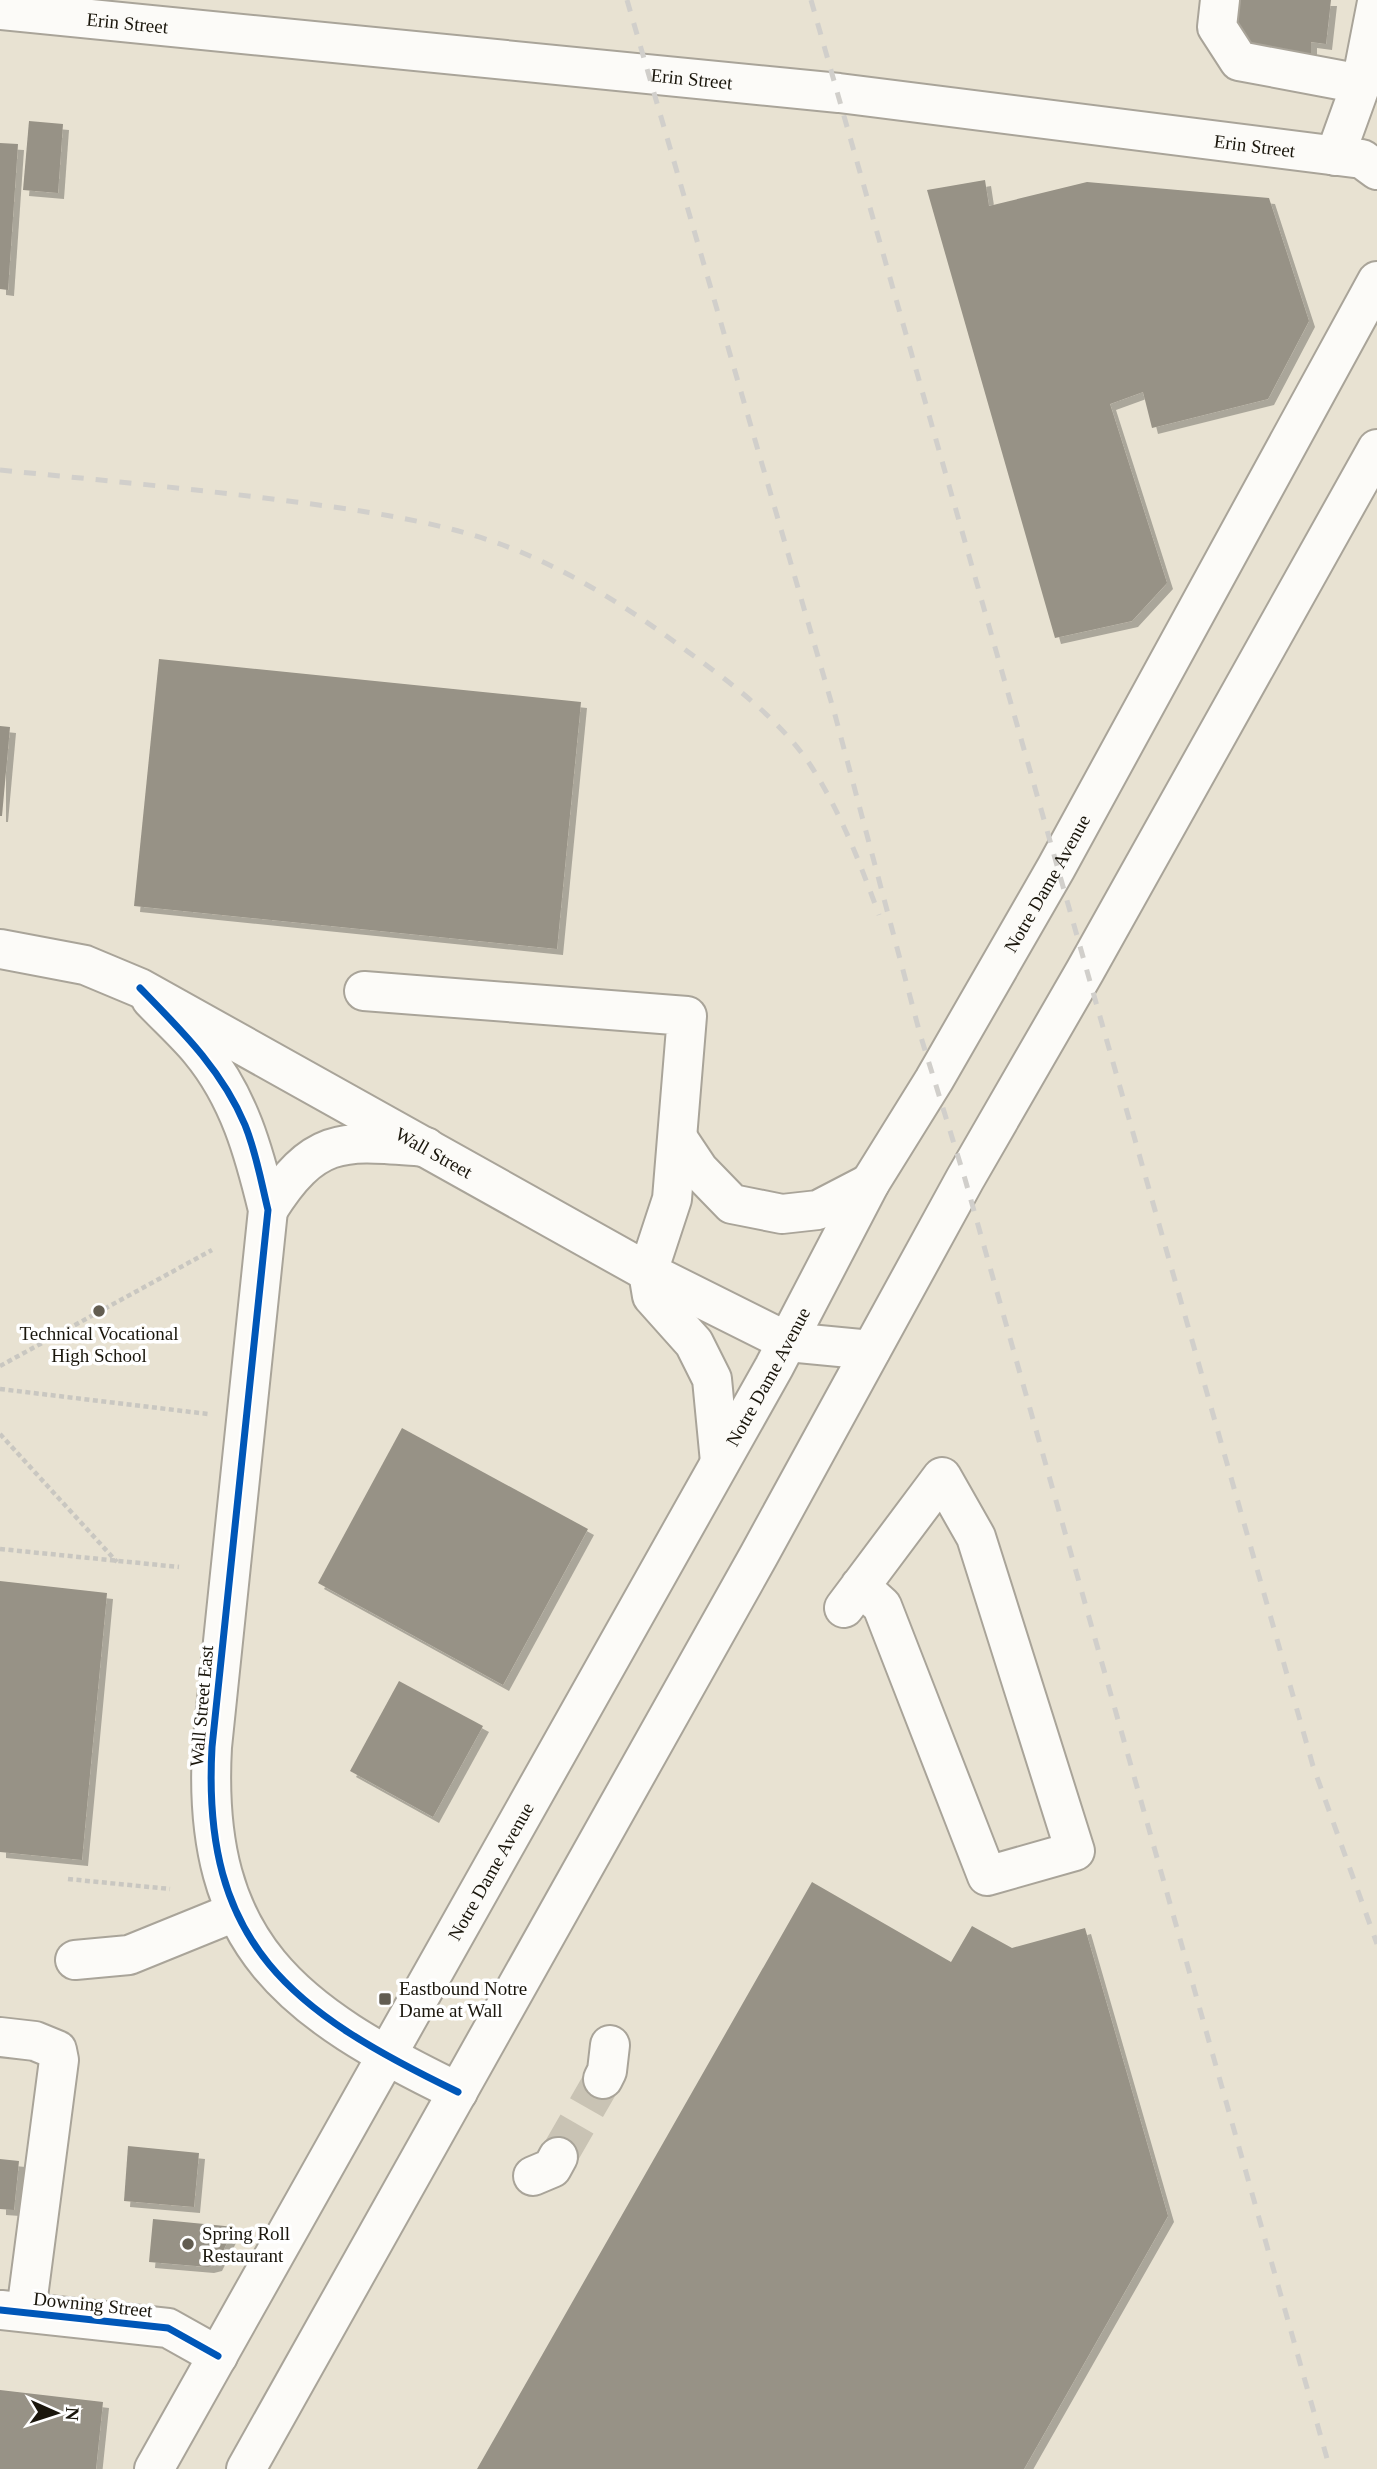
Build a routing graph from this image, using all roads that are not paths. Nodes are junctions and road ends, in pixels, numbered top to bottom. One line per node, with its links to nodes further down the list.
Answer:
1 (1220, 0): 4 (main road)
2 (1377, 2): 4 (main road)
3 (0, 10): 5 (main road, Erin Street)
4 (1361, 84): 5 (main road)
5 (1335, 156): 6 (main road, Erin Street)
6 (1377, 170)
7 (1377, 281): 14 (main road, Notre Dame Avenue)
8 (1377, 449): 18 (main road)
9 (0, 949): 10 (main road, Wall Street)
10 (140, 988): 13 (main road, Wall Street); 15 (main road)
11 (364, 991): 12 (main road)
12 (679, 1140): 14 (main road); 16 (main road)
13 (426, 1147): 15 (main road); 16 (main road, Wall Street)
14 (870, 1183): 17 (main road, Notre Dame Avenue)
15 (268, 1210): 21 (main road, Wall Street East)
16 (648, 1272): 17 (main road, Wall Street); 19 (main road)
17 (788, 1342): 18 (main road, Wall Street); 19 (main road, Notre Dame Avenue)
18 (871, 1349): 25 (main road)
19 (720, 1462): 24 (main road, Notre Dame Avenue)
20 (852, 1597): 20 (main road)
21 (235, 1912): 22 (main road); 24 (main road, Wall Street East)
22 (75, 1960)
23 (0, 2037): 26 (main road)
24 (385, 2057): 25 (main road, Wall Street East); 27 (main road, Notre Dame Avenue)
25 (458, 2092): 29 (main road)
26 (13, 2311): 27 (main road, Downing Street)
27 (218, 2356): 28 (main road, Notre Dame Avenue)
28 (154, 2469)
29 (246, 2469)

